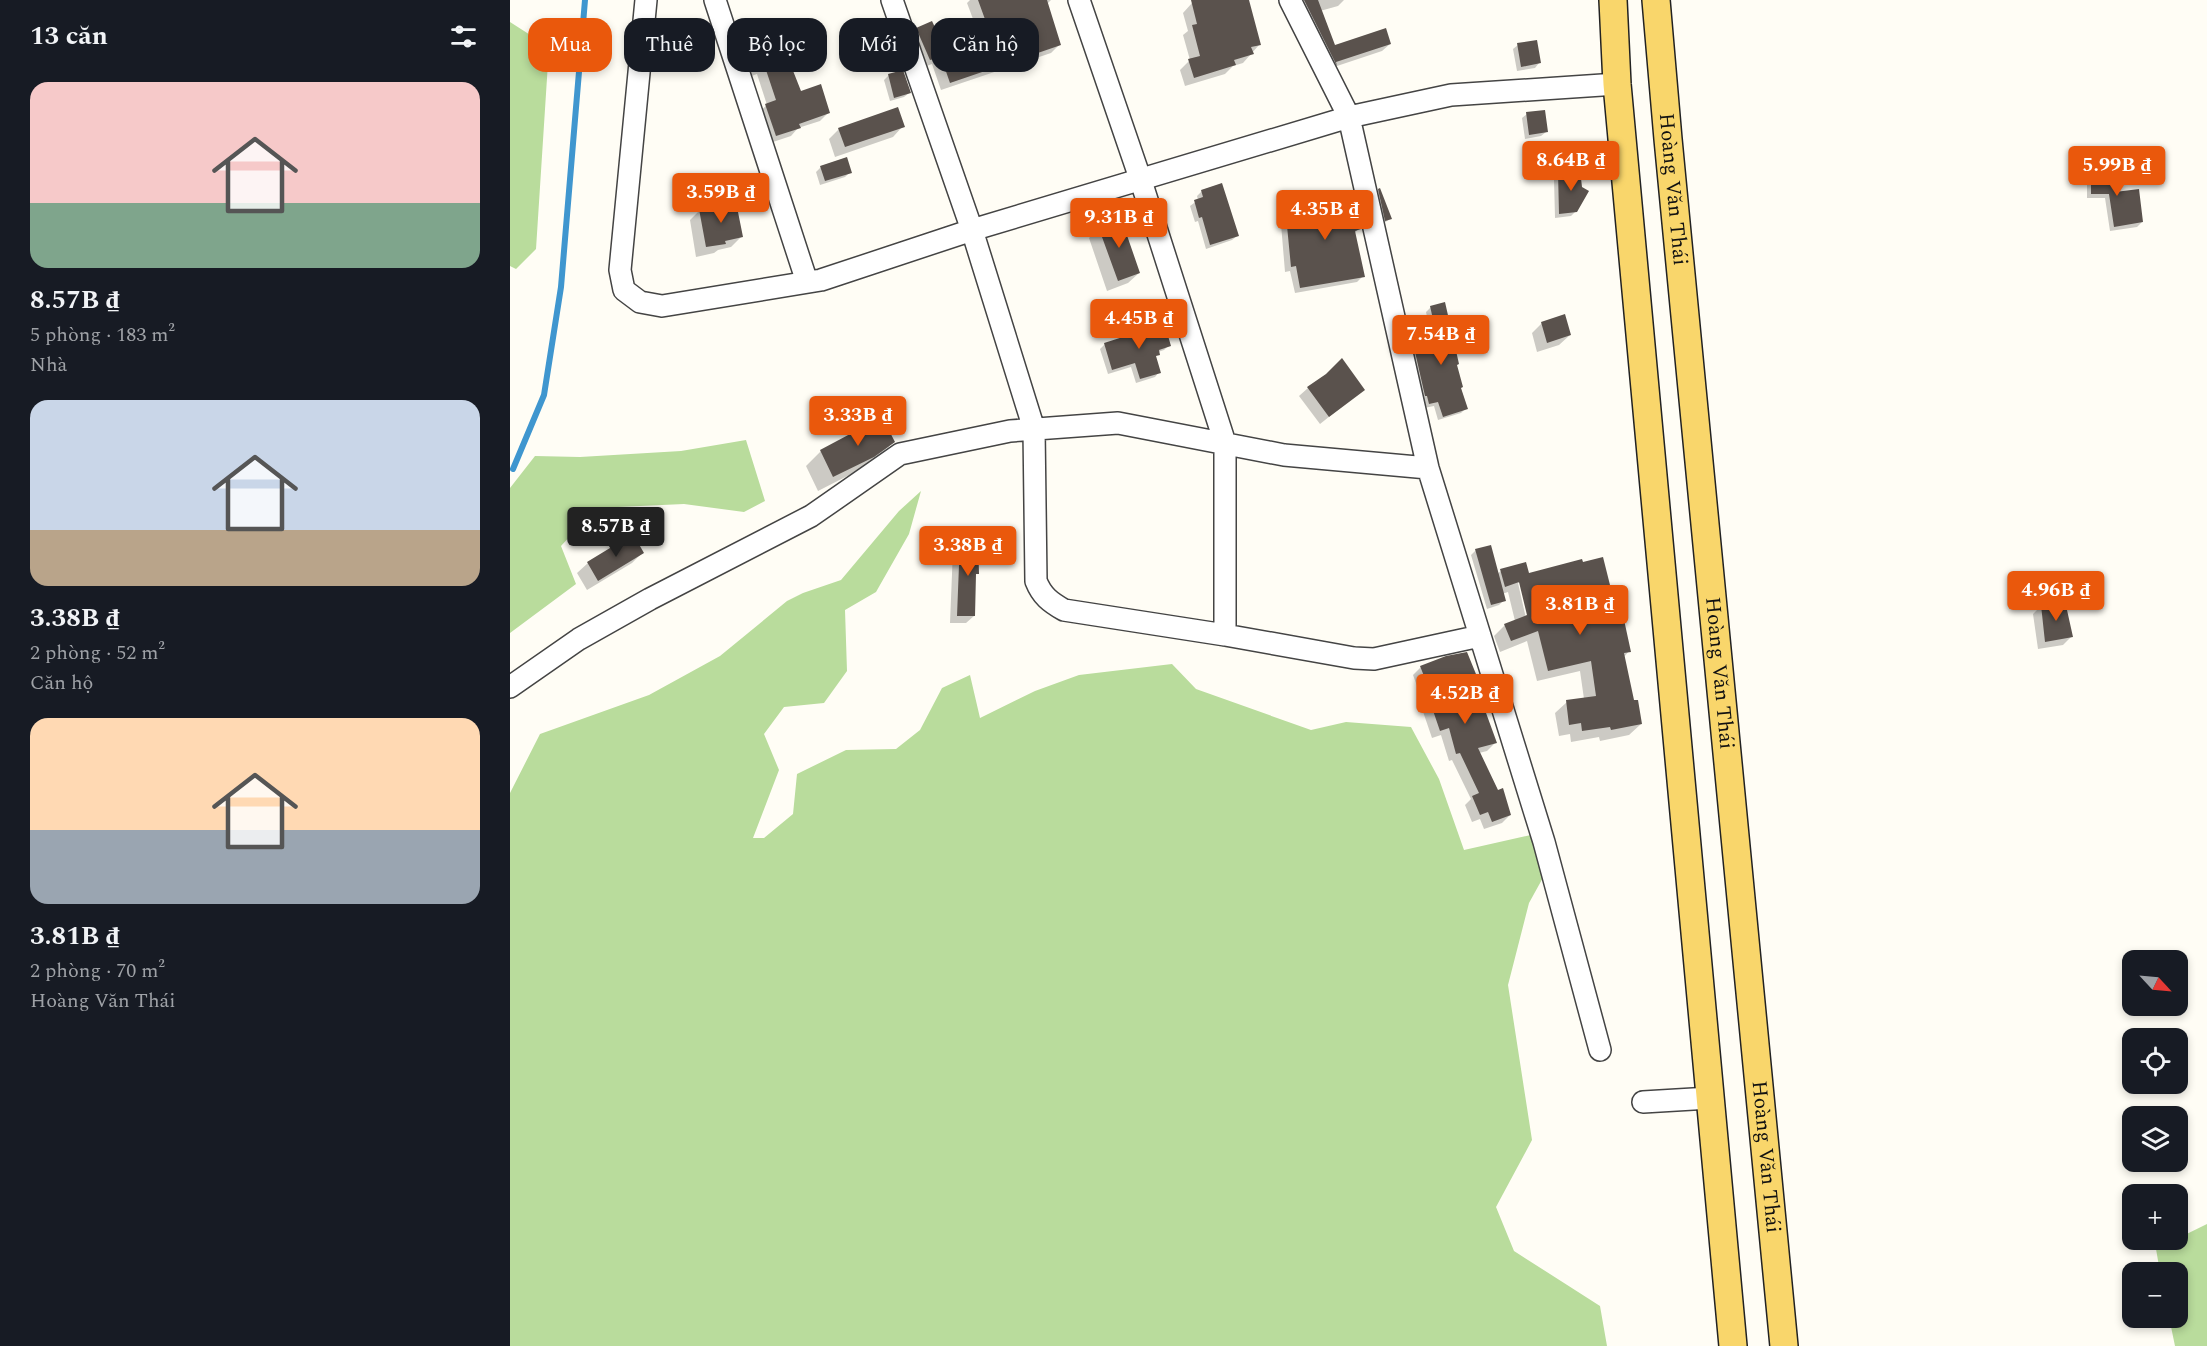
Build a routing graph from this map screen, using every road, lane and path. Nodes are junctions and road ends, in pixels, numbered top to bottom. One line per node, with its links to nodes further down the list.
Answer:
1 (646, 0): 13 (street)
2 (716, 0): 13 (street)
3 (892, 0): 12 (street)
4 (1079, 0): 11 (street)
5 (1290, 0): 10 (street)
6 (1613, 0): 9 (main road)
7 (1656, 0): 8 (main road, Hoàng Văn Thái)
8 (1662, 80): 9 (main road); 24 (main road, Hoàng Văn Thái)
9 (1617, 84): 10 (street); 21 (main road)
10 (1349, 117): 11 (street); 16 (street)
11 (1140, 178): 12 (street); 15 (street)
12 (972, 230): 13 (street); 14 (street)
13 (807, 282)
14 (1034, 429): 15 (street); 17 (street); 19 (street)
15 (1225, 443): 16 (street); 17 (street)
16 (1428, 468): 18 (street)
17 (1225, 635): 18 (street)
18 (1480, 636): 20 (street)
19 (510, 687)
20 (1600, 1050)
21 (1710, 1098): 22 (street); 23 (main road)
22 (1643, 1102)
23 (1733, 1346)
24 (1784, 1346)

